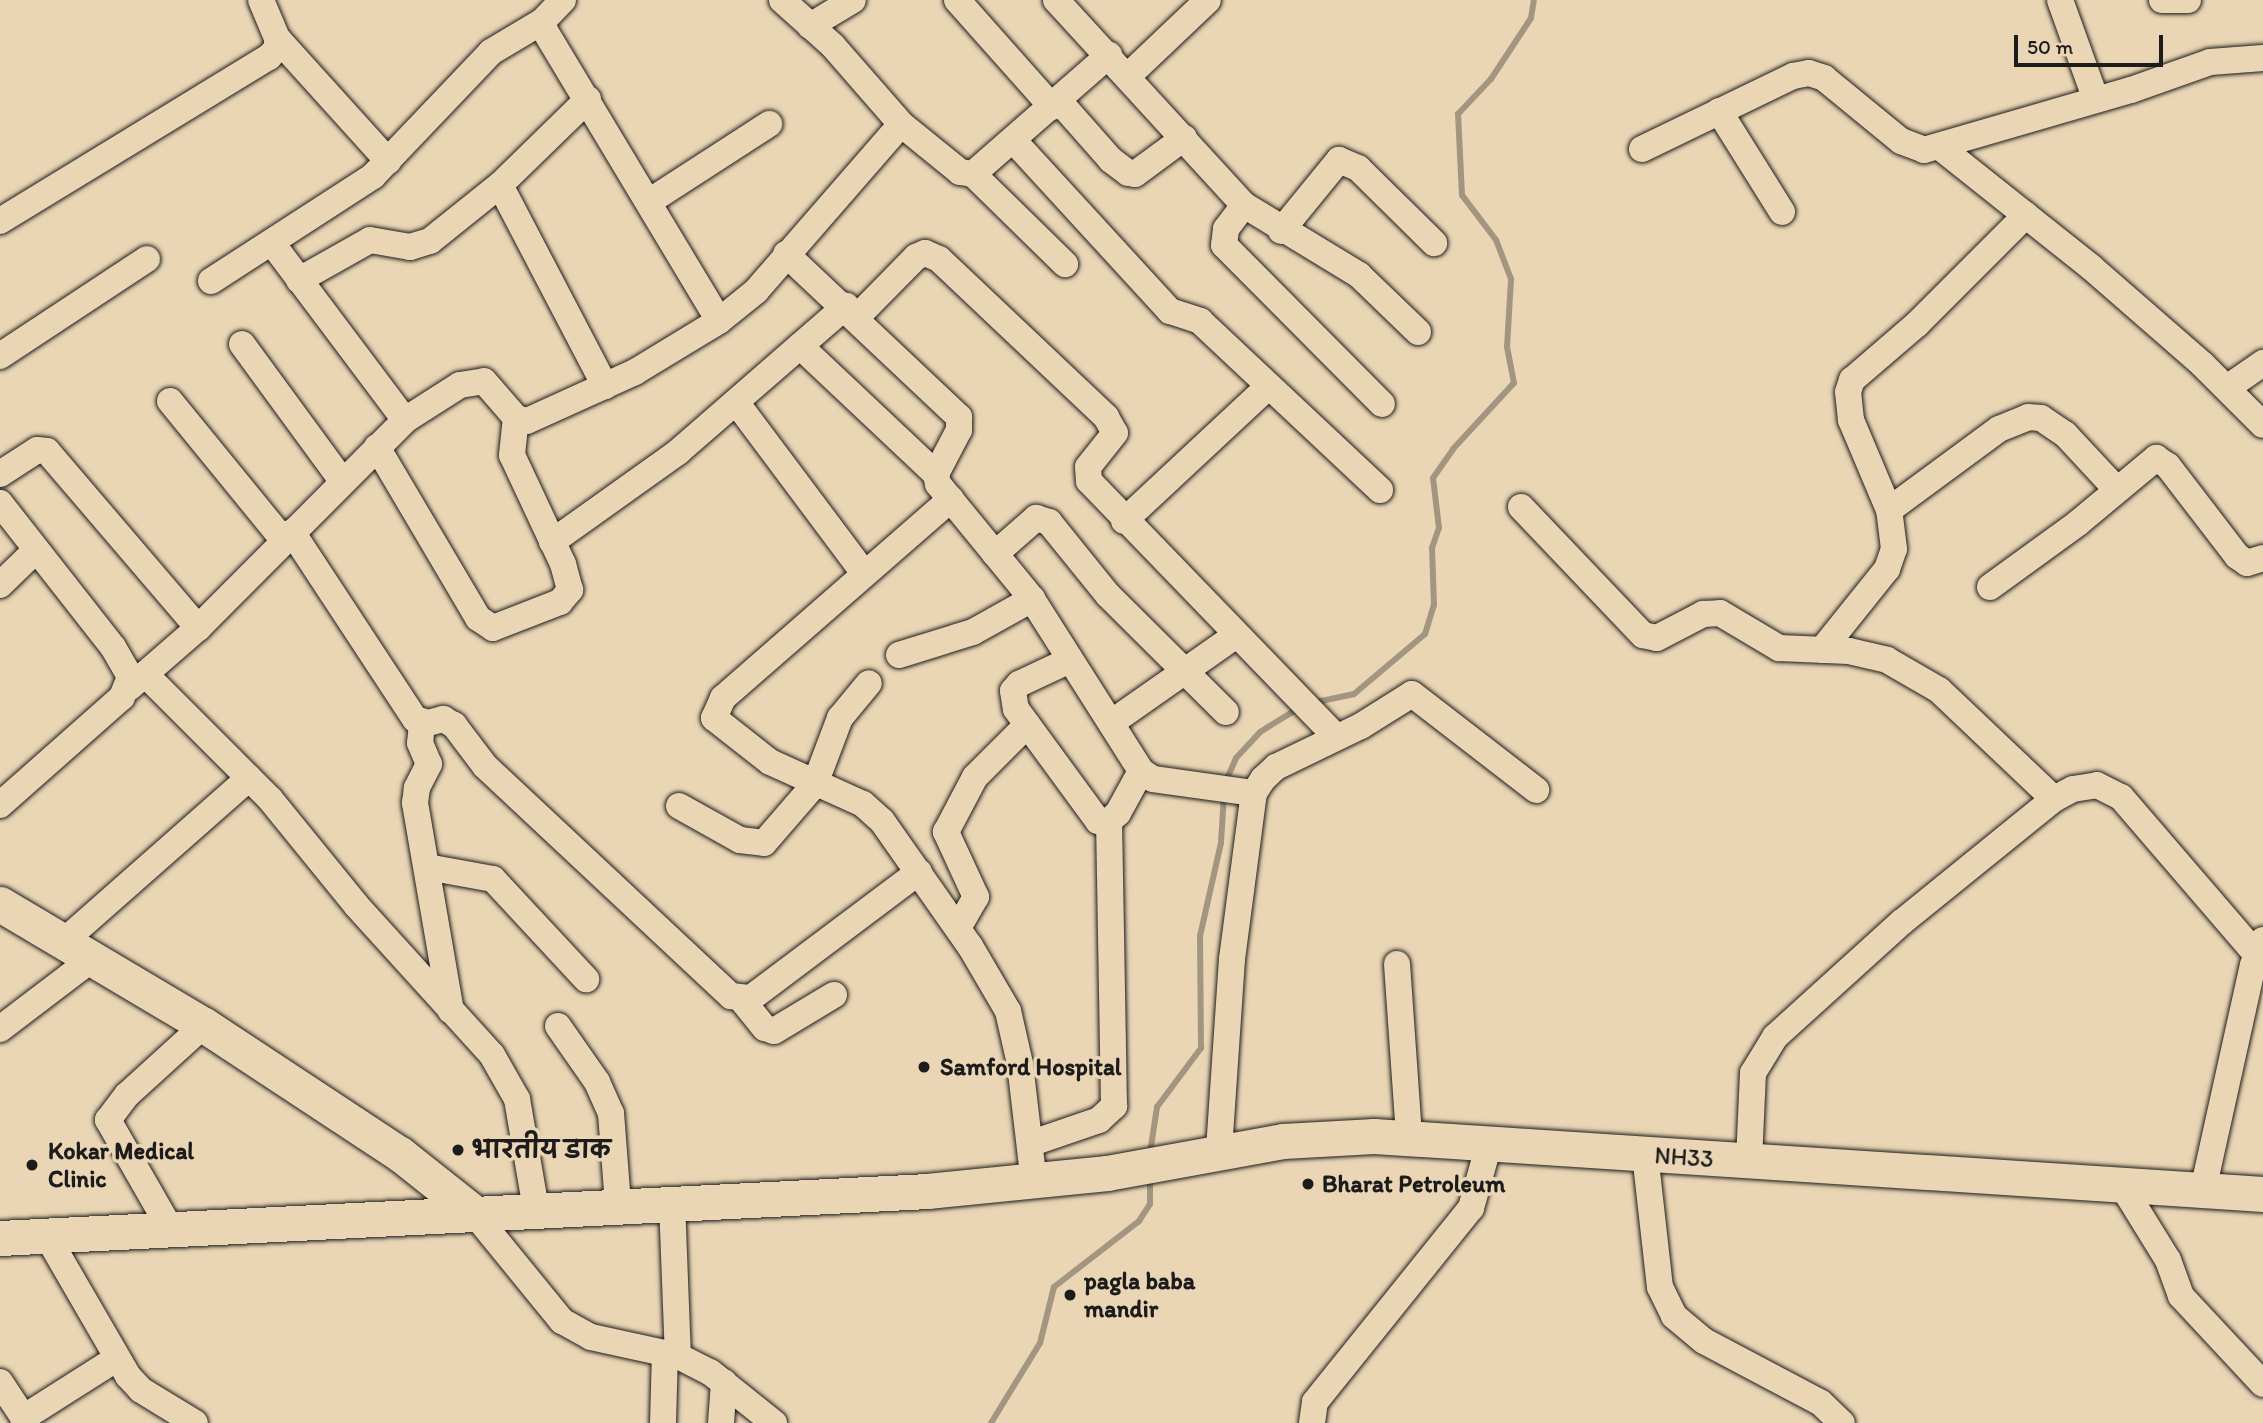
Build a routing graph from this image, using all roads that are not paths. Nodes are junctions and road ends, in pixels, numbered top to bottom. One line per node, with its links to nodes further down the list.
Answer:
1 (261, 0): 13 (street)
2 (563, 0): 11 (street)
3 (782, 0): 12 (street)
4 (853, 0): 12 (street)
5 (957, 0): 19 (street)
6 (1056, 0): 14 (street)
7 (1208, 0): 16 (street)
8 (2060, 0): 17 (street)
9 (2162, 0): 10 (street)
10 (2188, 0)
11 (543, 21): 18 (street); 27 (street)
12 (810, 26): 22 (street)
13 (277, 38): 27 (street); 34 (street)
14 (1109, 55): 16 (street); 19 (street)
15 (2263, 58): 17 (street)
16 (1128, 76): 23 (street)
17 (2095, 97): 25 (street)
18 (588, 99): 29 (street); 30 (street)
19 (1055, 104): 23 (street); 24 (street)
20 (1719, 111): 25 (street); 26 (street); 32 (street)
21 (769, 124): 30 (street)
22 (901, 124): 28 (street); 38 (street)
23 (1184, 138): 31 (street)
24 (1014, 141): 28 (street); 51 (street)
25 (1940, 147): 33 (street)
26 (1642, 149)
27 (388, 161): 36 (street)
28 (973, 174): 40 (street)
29 (500, 185): 41 (street); 50 (street)
30 (650, 201): 44 (street)
31 (1244, 205): 35 (street); 55 (street)
32 (1782, 212)
33 (2025, 215): 52 (street); 68 (street)
34 (0, 221)
35 (1281, 231): 37 (street); 45 (street)
36 (272, 243): 41 (street); 42 (street)
37 (1434, 243)
38 (786, 254): 43 (street); 44 (street)
39 (147, 259): 48 (street)
40 (1065, 264)
41 (299, 280): 57 (street)
42 (211, 281)
43 (851, 312): 47 (street); 61 (street); 69 (street)
44 (719, 321): 50 (street)
45 (1418, 332)
46 (242, 344): 62 (street)
47 (800, 346): 54 (street); 61 (street)
48 (0, 356)
49 (2263, 363): 52 (street)
50 (605, 386): 56 (street)
51 (1269, 386): 63 (street); 69 (street)
52 (2227, 388): 58 (street)
53 (170, 401): 70 (street)
54 (736, 402): 71 (street); 75 (street)
55 (1382, 404)
56 (516, 418): 57 (street); 71 (street)
57 (405, 420): 59 (street)
58 (2263, 425)
59 (377, 447): 62 (street); 71 (street)
60 (0, 474): 79 (street)
61 (936, 474): 65 (street)
62 (343, 482): 70 (street)
63 (1380, 490)
64 (2117, 490): 68 (street); 74 (street); 77 (street)
65 (951, 499): 73 (street); 75 (street)
66 (0, 502): 72 (street)
67 (1521, 507): 81 (street)
68 (1889, 510): 81 (street)
69 (1124, 521): 80 (street)
70 (288, 536): 79 (street); 88 (street)
71 (552, 542)
72 (36, 550): 76 (street); 85 (street)
73 (995, 554): 78 (street); 84 (street)
74 (2263, 558)
75 (864, 573): 94 (street)
76 (0, 585)
77 (1990, 587)
78 (1032, 599): 82 (street); 83 (street)
79 (198, 628): 85 (street)
80 (1236, 635): 84 (street); 91 (street)
81 (1822, 650): 97 (street)
82 (899, 656)
83 (1070, 660): 89 (street); 90 (street)
84 (1185, 671): 87 (street); 89 (street)
85 (137, 681): 93 (street); 98 (street)
86 (869, 682): 94 (street)
87 (1226, 712)
88 (422, 722): 101 (street); 110 (street)
89 (1111, 723): 92 (street)
90 (1027, 726): 100 (street); 104 (street)
91 (1336, 737): 95 (street); 96 (street)
92 (1141, 771): 95 (street); 100 (street)
93 (249, 778): 106 (street); 111 (street)
94 (816, 784): 99 (street); 102 (street)
95 (1236, 788): 118 (street)
96 (1536, 790)
97 (2054, 799): 105 (street); 120 (street)
98 (0, 805)
99 (679, 806)
100 (1109, 821): 117 (street)
101 (427, 867): 108 (street); 111 (street)
102 (919, 872): 104 (street); 110 (street)
103 (0, 904): 106 (main road)
104 (958, 928): 117 (street)
105 (2260, 948): 123 (street)
106 (77, 950): 112 (main road); 114 (street)
107 (1397, 964): 115 (street)
108 (586, 979)
109 (834, 995): 110 (street)
110 (742, 999)
111 (451, 1010): 127 (street)
112 (204, 1026): 128 (main road); 129 (street)
113 (558, 1026): 126 (street)
114 (0, 1029)
115 (1409, 1137): 116 (main road, NH33); 118 (main road, NH33)
116 (1490, 1141): 119 (main road, NH33); 142 (street)
117 (1032, 1143): 121 (street)
118 (1219, 1150): 121 (main road, NH33)
119 (1645, 1154): 120 (main road, NH33); 143 (street)
120 (1749, 1161): 122 (main road, NH33)
121 (1034, 1183): 125 (main road, NH33)
122 (2121, 1184): 123 (main road, NH33); 136 (street)
123 (2203, 1190): 124 (main road, NH33)
124 (2263, 1194)
125 (672, 1202): 126 (main road, NH33); 132 (street)
126 (618, 1205): 127 (main road, NH33)
127 (536, 1209): 128 (main road, NH33)
128 (473, 1212): 129 (main road, NH33); 132 (street)
129 (171, 1230): 130 (main road, NH33)
130 (47, 1236): 131 (main road, NH33); 133 (street)
131 (0, 1238)
132 (671, 1354): 135 (street); 139 (street)
133 (116, 1359): 137 (street); 138 (street)
134 (0, 1382): 137 (street)
135 (723, 1382): 140 (street); 141 (street)
136 (2263, 1384)
137 (25, 1420)
138 (195, 1423)
139 (663, 1423)
140 (720, 1423)
141 (774, 1423)
142 (1312, 1423)
143 (1842, 1423)

